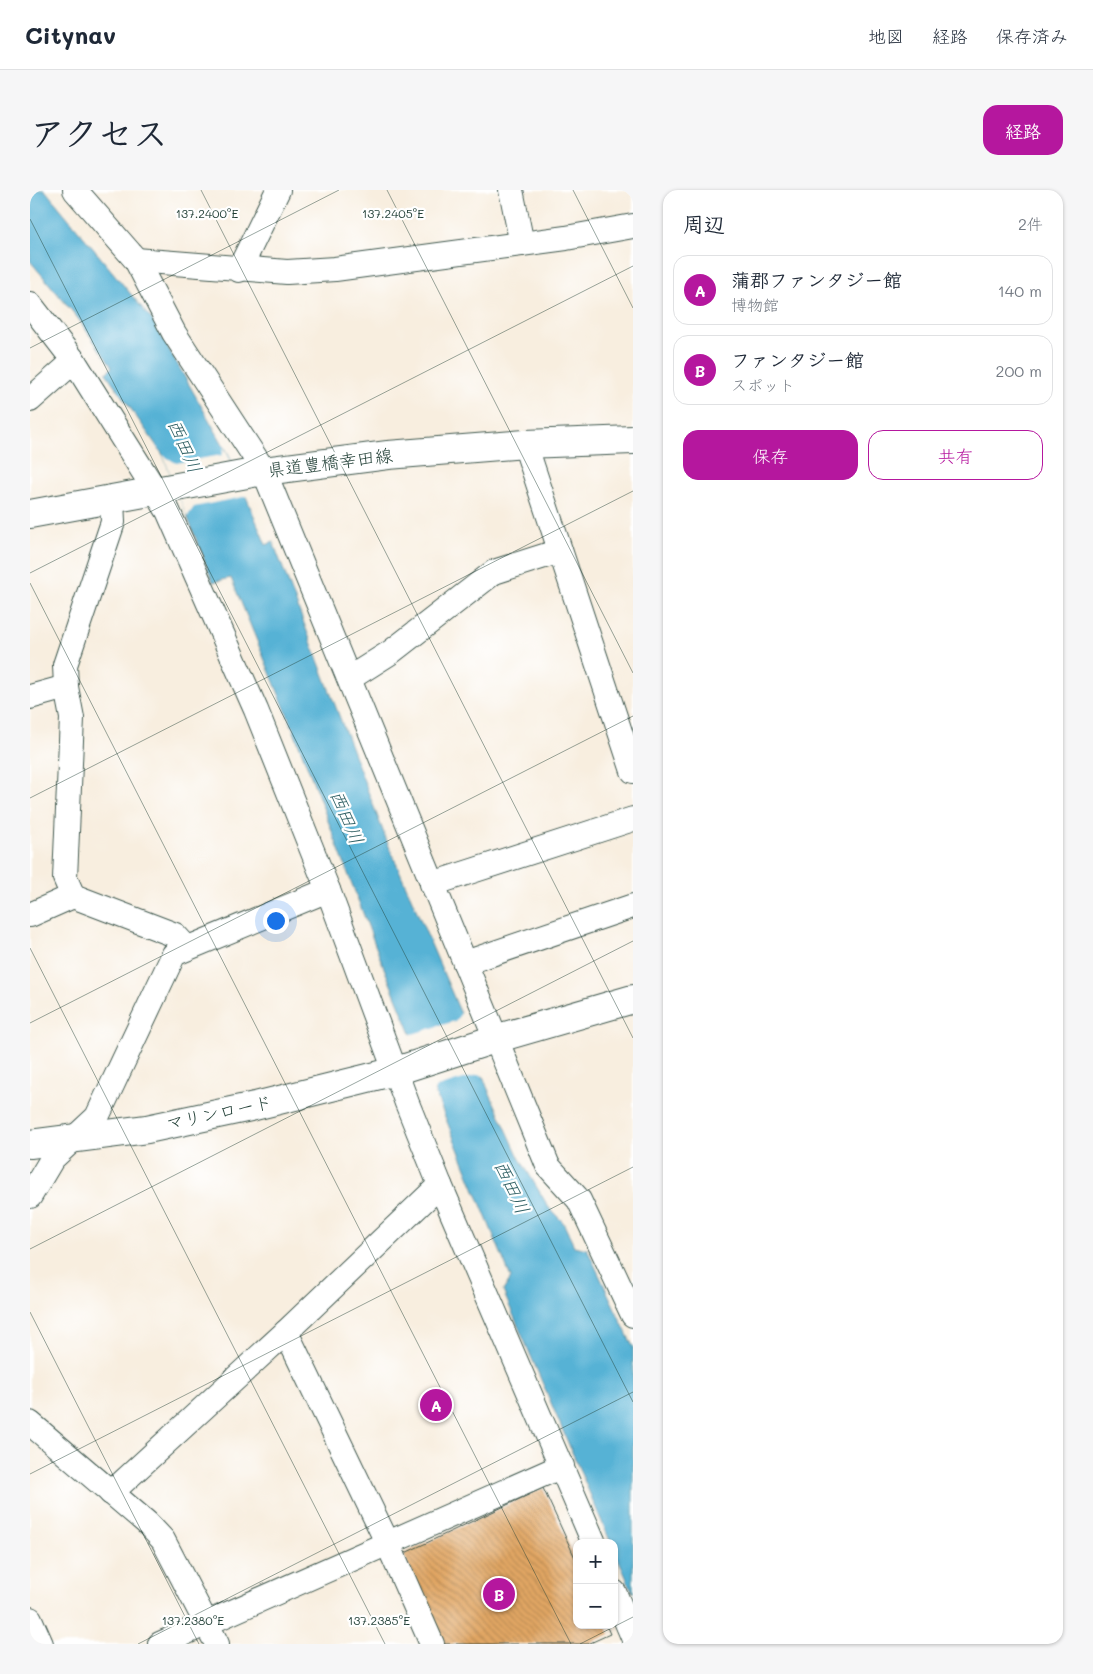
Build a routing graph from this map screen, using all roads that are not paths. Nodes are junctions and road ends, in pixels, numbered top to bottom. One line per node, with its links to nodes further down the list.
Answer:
1 (75, 190): 6 (street)
2 (278, 190): 7 (street)
3 (511, 190): 5 (street)
4 (633, 226): 5 (street)
5 (522, 244): 7 (street)
6 (136, 260): 7 (street); 13 (street)
7 (239, 270)
8 (30, 304): 9 (street)
9 (74, 361): 10 (street); 14 (street)
10 (30, 400)
11 (633, 440): 12 (street, 県道豊橋幸田線)
12 (525, 444): 13 (street, 県道豊橋幸田線); 17 (street)
13 (253, 472): 14 (street, 県道豊橋幸田線); 18 (street)
14 (163, 490): 15 (street, 県道豊橋幸田線); 24 (street)
15 (112, 499): 16 (street, 県道豊橋幸田線); 19 (street)
16 (30, 514)
17 (560, 550): 18 (street); 21 (street)
18 (350, 678): 23 (street)
19 (66, 687): 20 (street); 25 (street)
20 (30, 697)
21 (633, 772)
22 (633, 819): 23 (street)
23 (432, 884): 29 (street)
24 (328, 890): 28 (street); 32 (street)
25 (73, 896): 27 (street); 28 (street)
26 (633, 906): 29 (street)
27 (30, 915)
28 (188, 948): 33 (street)
29 (465, 963): 31 (street)
30 (633, 999): 31 (street)
31 (490, 1041): 32 (street, マリンロード); 37 (street)
32 (401, 1069): 33 (street, マリンロード); 35 (street)
33 (76, 1139): 34 (street, マリンロード); 36 (street)
34 (30, 1144)
35 (440, 1185): 38 (street); 40 (street)
36 (30, 1196)
37 (631, 1306)
38 (286, 1332): 41 (street); 43 (street)
39 (30, 1423): 41 (street)
40 (562, 1466): 42 (street); 43 (street)
41 (111, 1493): 46 (street)
42 (592, 1539)
43 (388, 1544): 46 (street); 50 (street)
44 (618, 1601): 47 (street)
45 (30, 1618): 48 (street)
46 (212, 1634): 49 (street)
47 (633, 1637)
48 (42, 1644)
49 (160, 1644)
50 (432, 1644)

